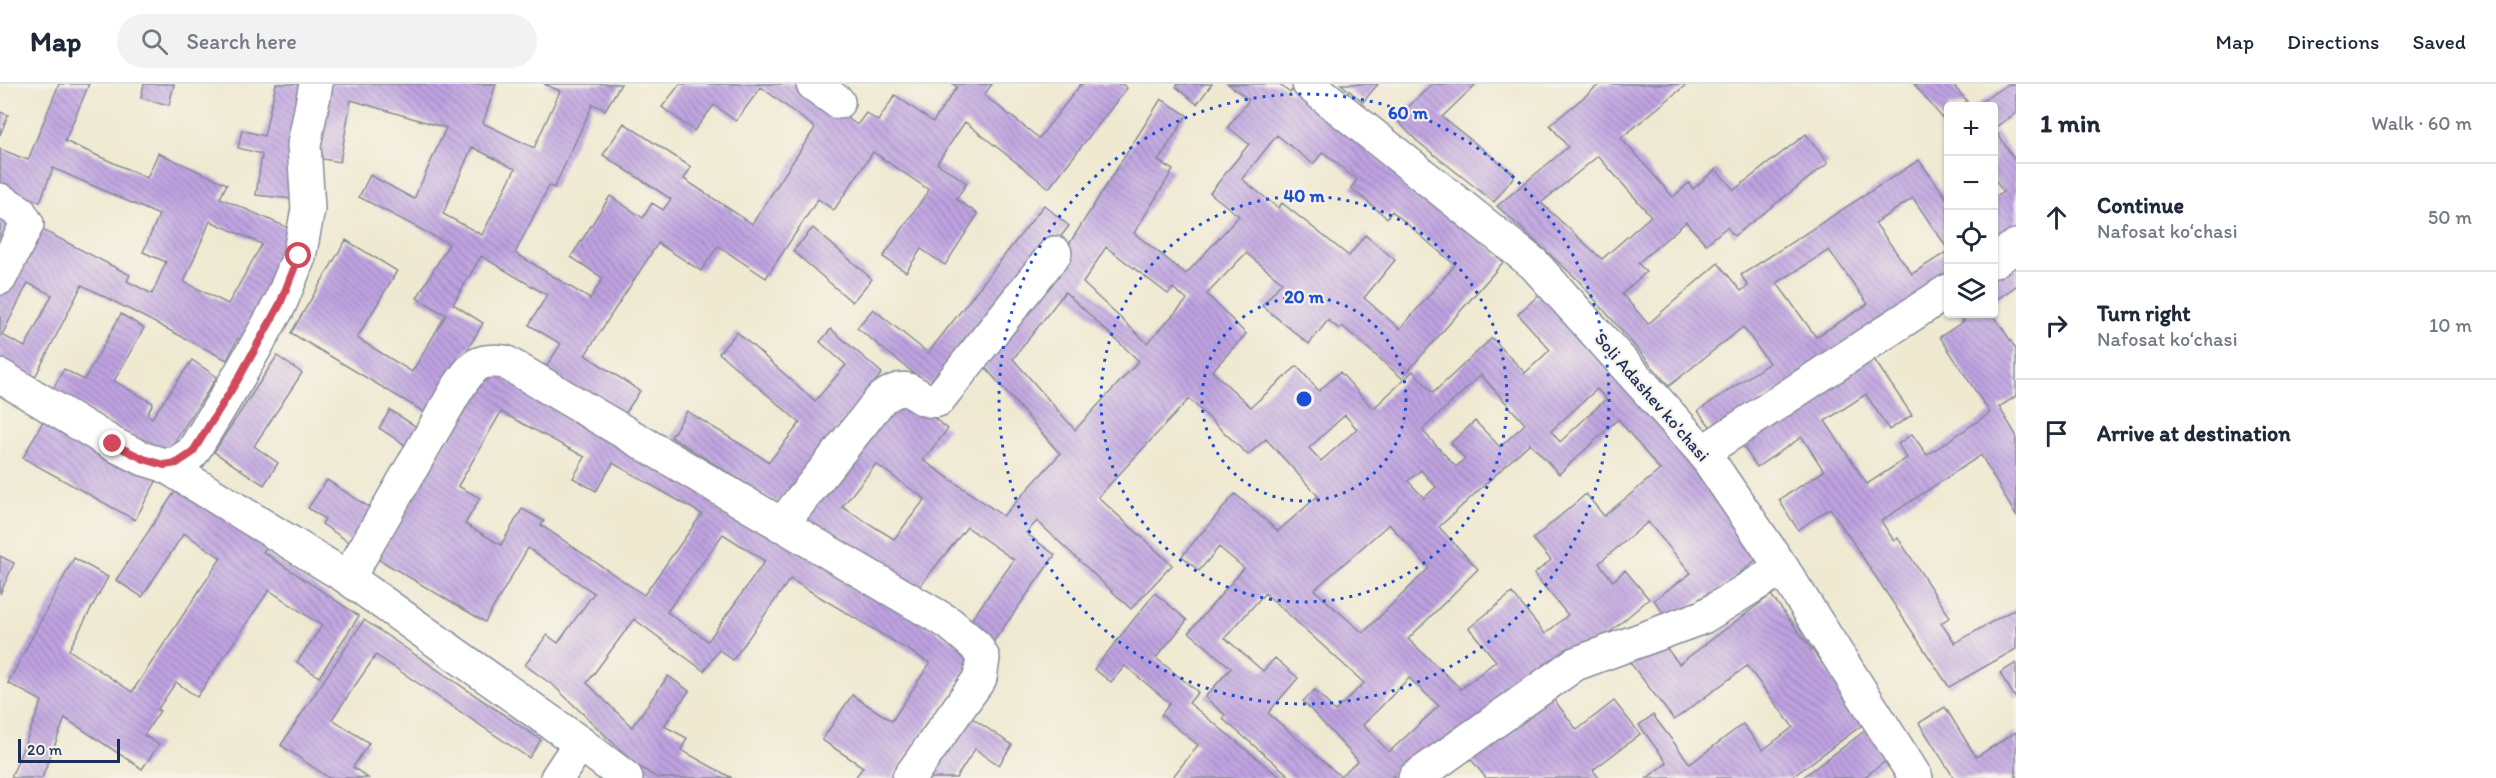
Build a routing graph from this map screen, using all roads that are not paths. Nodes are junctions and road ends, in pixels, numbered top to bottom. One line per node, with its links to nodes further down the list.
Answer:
1 (316, 84): 11 (street)
2 (1309, 84): 10 (street, Soli Adashev ko'chasi)
3 (0, 200): 7 (street)
4 (2016, 246): 6 (street)
5 (1055, 253): 12 (street)
6 (1998, 258)
7 (0, 278)
8 (1944, 294): 10 (street)
9 (0, 376): 11 (street)
10 (1703, 452): 13 (street, Soli Adashev ko'chasi)
11 (164, 465): 14 (street)
12 (781, 525): 14 (street); 18 (street)
13 (1782, 568): 19 (street); 20 (street, Soli Adashev ko'chasi)
14 (348, 578): 15 (street)
15 (580, 743): 16 (street); 17 (street)
16 (557, 778)
17 (626, 778)
18 (909, 778)
19 (1415, 778)
20 (1916, 778)

